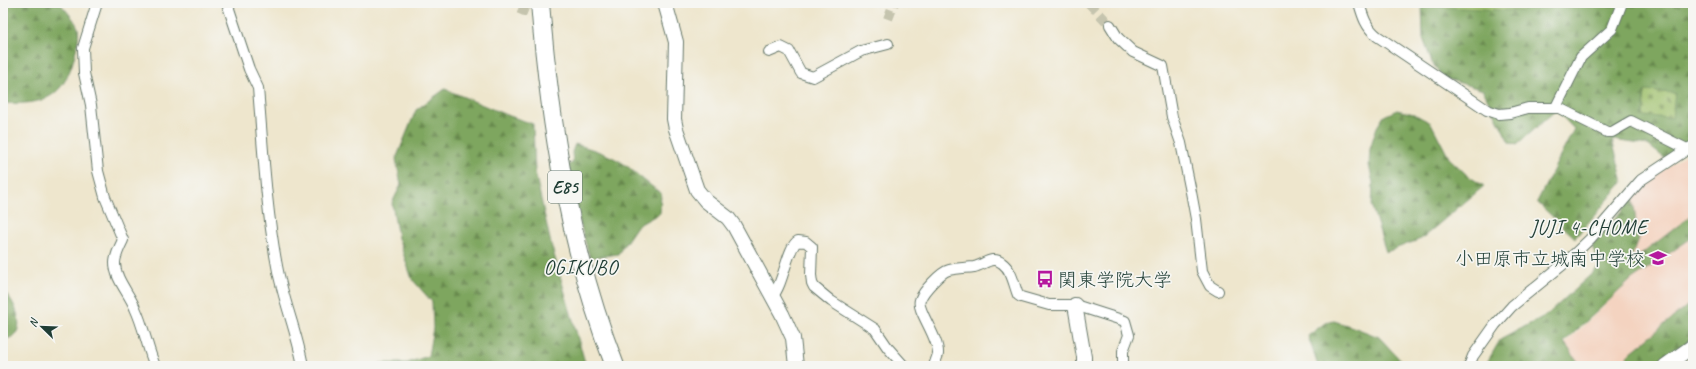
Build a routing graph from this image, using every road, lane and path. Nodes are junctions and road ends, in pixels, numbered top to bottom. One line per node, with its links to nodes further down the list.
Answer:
1 (97, 3): 18 (street)
2 (227, 3): 19 (street)
3 (528, 3): 20 (highway, E85)
4 (540, 3): 16 (highway, E85)
5 (665, 3): 14 (street)
6 (1359, 3): 11 (street)
7 (1622, 3): 11 (street)
8 (1110, 25): 13 (street)
9 (888, 44): 10 (street)
10 (769, 52)
11 (1556, 107): 12 (street)
12 (1690, 148): 28 (street)
13 (1218, 291)
14 (772, 297): 23 (street); 24 (street)
15 (1075, 305): 25 (street); 26 (street); 27 (street)
16 (603, 336): 21 (highway, E85); 22 (highway)
17 (1693, 346): 29 (street)
18 (155, 366)
19 (303, 366)
20 (602, 366)
21 (615, 366)
22 (619, 366)
23 (796, 366)
24 (904, 366)
25 (934, 366)
26 (1084, 366)
27 (1123, 366)
28 (1469, 366)
29 (1665, 366)

